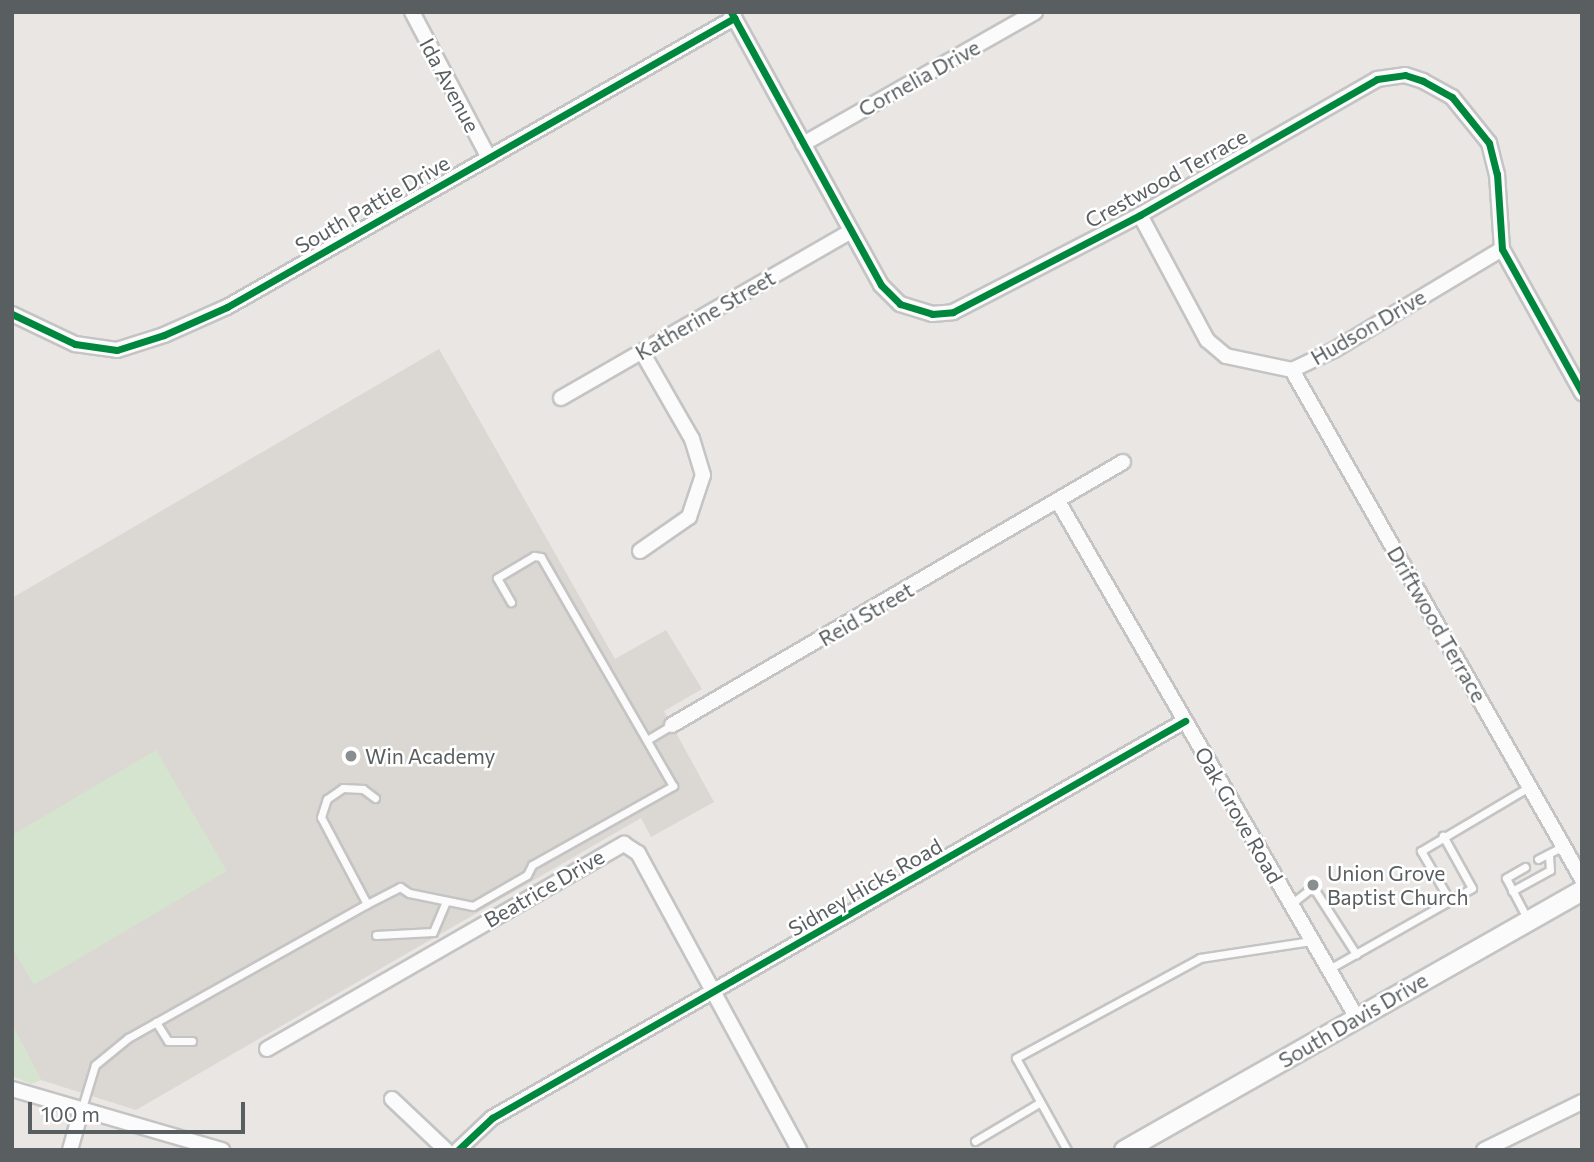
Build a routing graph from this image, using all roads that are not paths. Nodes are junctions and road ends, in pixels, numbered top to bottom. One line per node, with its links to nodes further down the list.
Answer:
1 (412, 12): 5 (street, Ida Avenue)
2 (1035, 12): 4 (street, Cornelia Drive)
3 (732, 15): 4 (street, Crestwood Terrace); 5 (street, South Pattie Drive)
4 (803, 144): 7 (street, Crestwood Terrace)
5 (489, 158): 9 (street, South Pattie Drive)
6 (1140, 215): 7 (street, Crestwood Terrace); 8 (street, Crestwood Terrace); 11 (street, Hudson Drive)
7 (850, 233): 10 (street, Katherine Street)
8 (1502, 249): 11 (street, Hudson Drive); 12 (street, Crestwood Terrace)
9 (12, 314)
10 (642, 352): 13 (street, Katherine Street); 16 (street)
11 (1292, 370): 21 (street, Driftwood Terrace)
12 (1582, 393)
13 (561, 398)
14 (1123, 462): 15 (street, Reid Street)
15 (1059, 503): 18 (street, Oak Grove Road); 19 (street, Reid Street)
16 (640, 551)
17 (510, 602): 20 (lane)
18 (1185, 721): 34 (street, Oak Grove Road); 40 (street, Sidney Hicks Road)
19 (672, 725): 20 (lane)
20 (647, 740): 32 (lane)
21 (1529, 787): 23 (lane); 24 (street, Driftwood Terrace)
22 (375, 799): 33 (lane)
23 (1443, 836): 31 (lane); 31 (lane)
24 (1563, 846): 25 (lane); 28 (street, Driftwood Terrace)
25 (1549, 854): 26 (lane); 30 (lane)
26 (1538, 859)
27 (1525, 867): 30 (lane)
28 (1582, 879)
29 (1582, 890): 35 (street, South Davis Drive)
30 (1512, 891): 35 (lane)
31 (1450, 901): 38 (lane)
32 (446, 902): 33 (lane); 36 (lane)
33 (367, 904): 42 (lane)
34 (1290, 904): 37 (street, Oak Grove Road); 38 (lane)
35 (1528, 921): 41 (street, South Davis Drive)
36 (376, 935)
37 (1312, 941): 39 (street, Oak Grove Road); 48 (lane)
38 (1356, 954): 39 (lane)
39 (1328, 969): 41 (street, Oak Grove Road)
40 (715, 994): 44 (street, Beatrice Drive); 54 (street, Sidney Hicks Road); 55 (street, Beatrice Drive)
41 (1357, 1018): 57 (street, South Davis Drive)
42 (156, 1022): 43 (lane); 49 (lane)
43 (192, 1041)
44 (267, 1049)
45 (12, 1088): 49 (street)
46 (392, 1099): 53 (street)
47 (1582, 1102): 58 (street)
48 (1039, 1103): 50 (lane); 56 (lane)
49 (81, 1111): 51 (street); 52 (street)
50 (975, 1141)
51 (70, 1150)
52 (222, 1150)
53 (446, 1150)
54 (458, 1150)
55 (799, 1150)
56 (1067, 1150)
57 (1124, 1150)
58 (1484, 1150)

